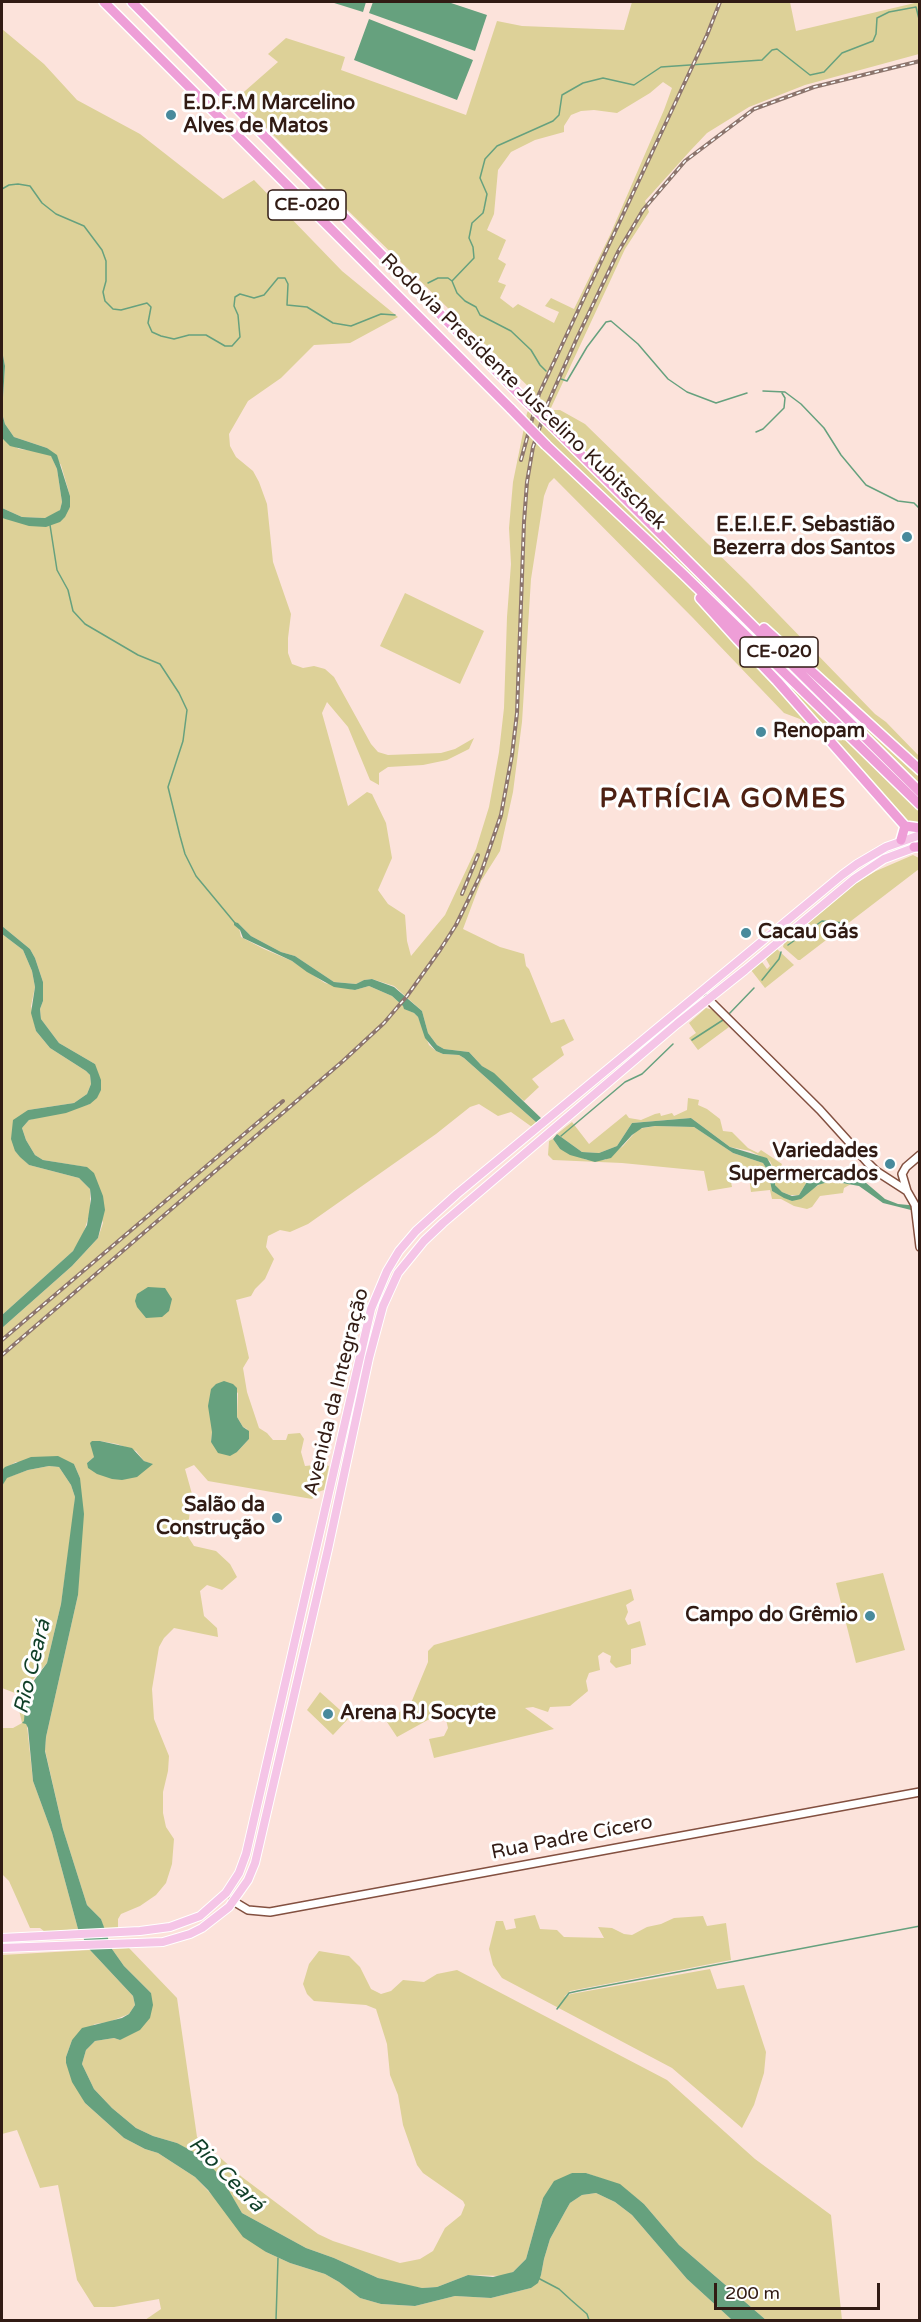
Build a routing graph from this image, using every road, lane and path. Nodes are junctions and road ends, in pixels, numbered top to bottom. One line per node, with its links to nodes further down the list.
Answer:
1 (104, 2): 3 (highway, Rodovia Presidente Juscelino Kubitschek / CE-020, bridge)
2 (132, 2): 4 (highway, Rodovia Presidente Juscelino Kubitschek / CE-020, bridge)
3 (683, 574): 7 (highway, Rodovia Presidente Juscelino Kubitschek / CE-020); 8 (highway)
4 (728, 601): 5 (highway); 6 (highway, Rodovia Presidente Juscelino Kubitschek / CE-020)
5 (920, 770)
6 (920, 792)
7 (919, 805)
8 (905, 826): 9 (highway); 11 (highway)
9 (920, 828)
10 (920, 835): 11 (main road, Avenida da Integração)
11 (901, 840): 14 (main road, Avenida da Integração)
12 (918, 847): 13 (main road, Avenida da Integração)
13 (708, 999): 15 (main road, Avenida da Integração); 20 (street)
14 (681, 1008): 15 (main road); 16 (main road, Avenida da Integração)
15 (687, 1016): 17 (main road, Avenida da Integração)
16 (659, 1026): 17 (main road); 23 (main road, Avenida da Integração)
17 (665, 1034): 24 (main road, Avenida da Integração)
18 (920, 1155): 19 (street)
19 (904, 1170): 20 (street); 21 (street)
20 (891, 1181): 21 (street)
21 (907, 1191): 22 (street)
22 (920, 1247)
23 (336, 1464): 24 (main road); 25 (main road, Avenida da Integração)
24 (346, 1466): 26 (main road, Avenida da Integração)
25 (332, 1480): 26 (main road); 28 (main road, Avenida da Integração)
26 (342, 1482): 29 (main road, Avenida da Integração)
27 (920, 1792): 30 (street, Rua Padre Cícero)
28 (254, 1819): 29 (main road); 31 (main road, Avenida da Integração)
29 (265, 1820): 30 (main road, Avenida da Integração)
30 (233, 1901): 32 (main road, Avenida da Integração)
31 (2, 1938)
32 (2, 1948)

